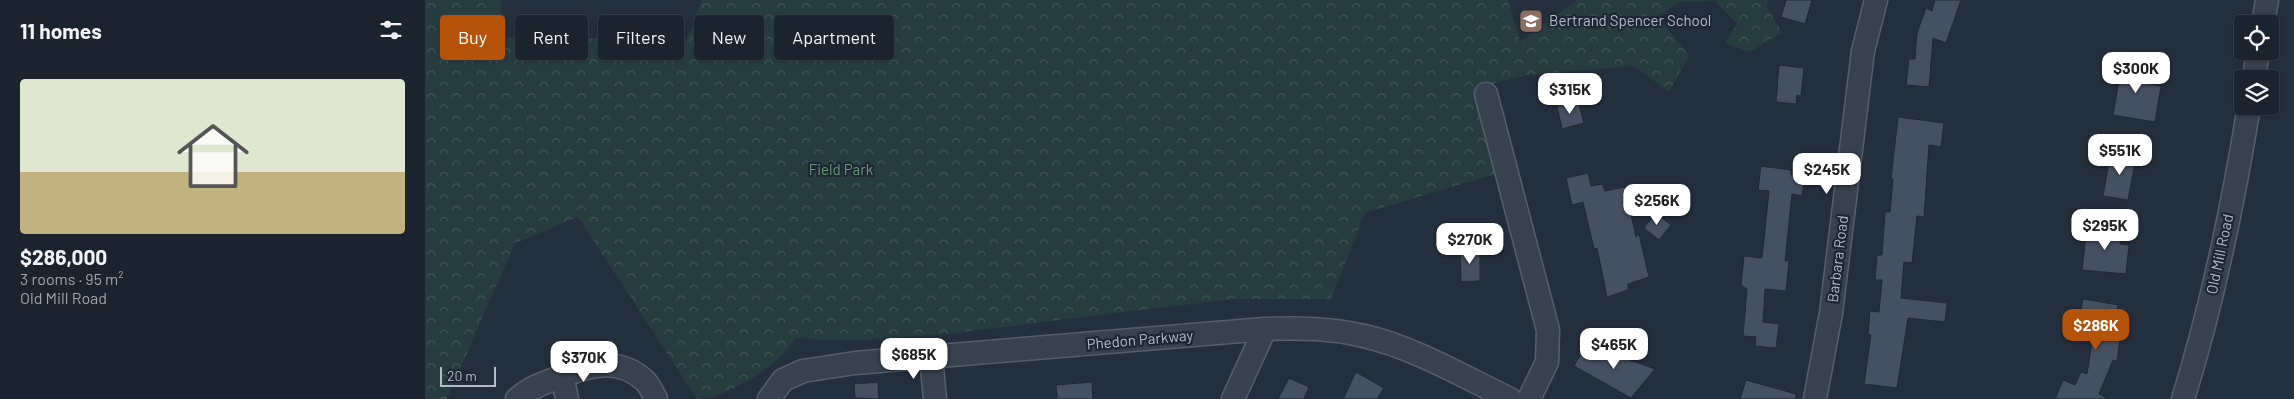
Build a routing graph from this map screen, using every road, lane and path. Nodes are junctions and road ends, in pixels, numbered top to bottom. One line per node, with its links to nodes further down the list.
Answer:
1 (1876, 0): 17 (street, Barbara Road)
2 (2267, 0): 3 (street)
3 (2264, 15)
4 (1487, 94): 16 (street)
5 (2247, 115): 18 (street, Old Mill Road)
6 (1265, 330): 7 (street, Phedon Parkway); 14 (street); 15 (street, Phedon Parkway)
7 (931, 358): 12 (street, Phedon Parkway); 13 (street)
8 (562, 376): 9 (street); 10 (street); 11 (street)
9 (517, 399)
10 (567, 399)
11 (657, 399)
12 (769, 399)
13 (935, 399)
14 (1233, 399)
15 (1510, 399)
16 (1529, 399)
17 (1815, 399)
18 (2183, 399)

